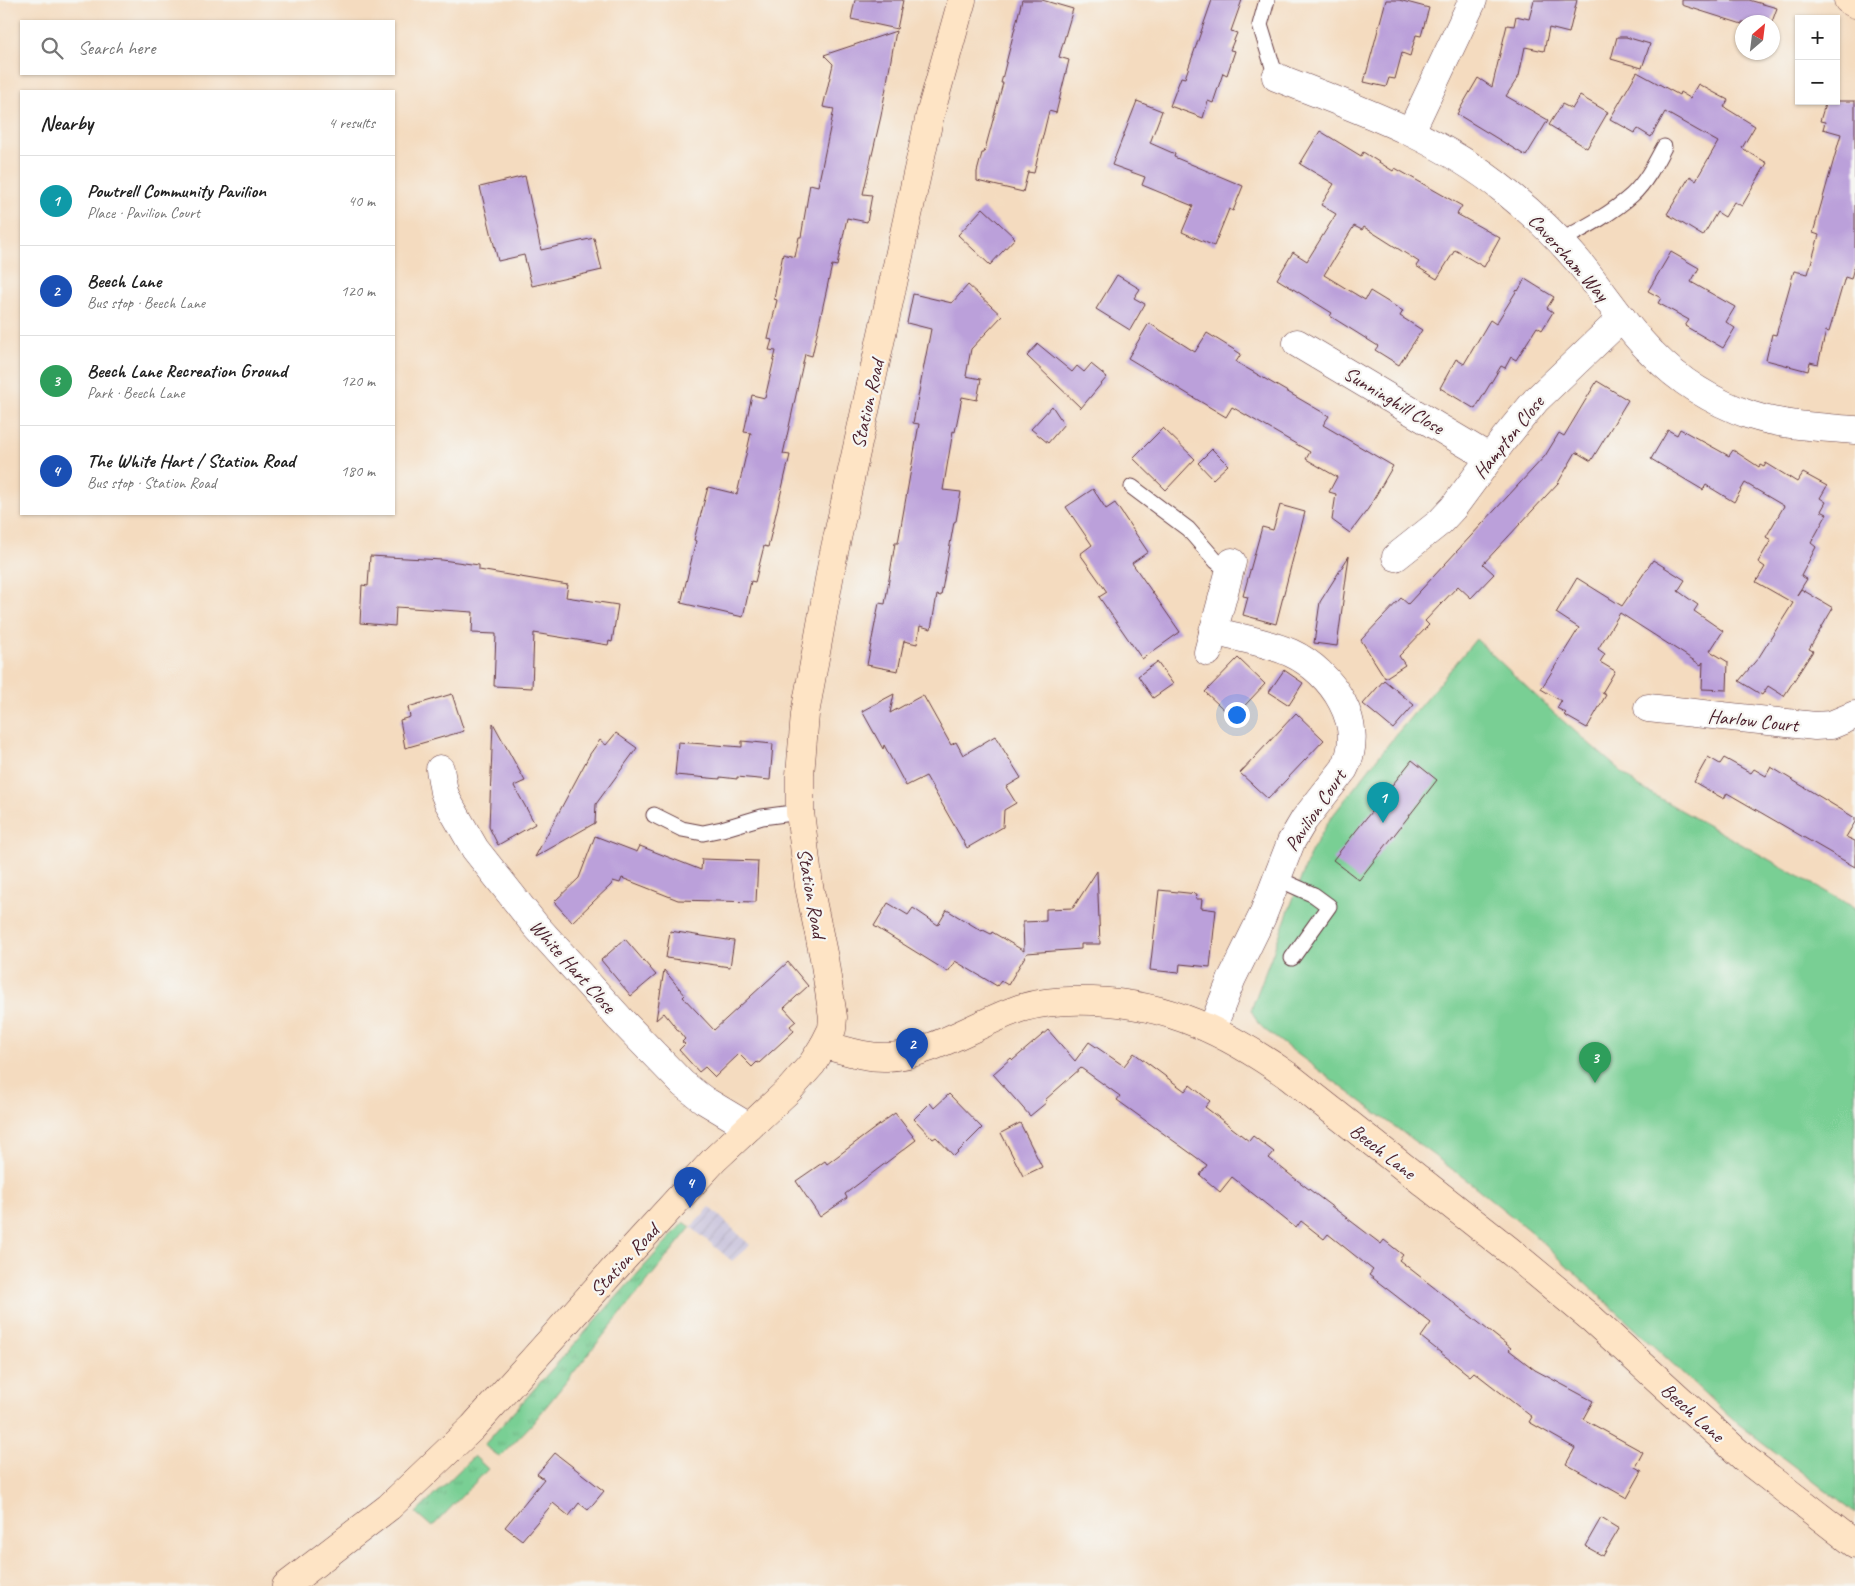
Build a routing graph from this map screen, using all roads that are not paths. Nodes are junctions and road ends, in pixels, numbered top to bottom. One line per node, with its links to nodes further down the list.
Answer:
1 (962, 0): 20 (street, Station Road)
2 (1266, 0): 6 (lane)
3 (1473, 0): 7 (street)
4 (1848, 0): 5 (street)
5 (1855, 4)
6 (1276, 77): 7 (street, Caversham Way)
7 (1412, 131): 9 (street, Caversham Way)
8 (1664, 147): 9 (lane)
9 (1560, 241): 10 (street, Caversham Way)
10 (1622, 318): 12 (street, Caversham Way); 13 (street, Hampton Close)
11 (1297, 342): 13 (street, Sunninghill Close)
12 (1855, 430)
13 (1490, 458): 15 (street, Hampton Close)
14 (1132, 487): 16 (lane)
15 (1396, 557)
16 (1230, 567): 22 (street, Pavilion Court)
17 (1648, 708): 18 (street, Harlow Court)
18 (1855, 715)
19 (440, 769): 26 (street, White Hart Close)
20 (800, 812): 21 (lane); 25 (street, Station Road)
21 (654, 815)
22 (1276, 878): 23 (lane); 24 (street, Pavilion Court)
23 (1292, 958)
24 (1212, 1029): 25 (street, Beech Lane); 27 (street, Beech Lane)
25 (824, 1045): 26 (street, Station Road)
26 (749, 1127): 28 (street, Station Road)
27 (1855, 1544)
28 (286, 1586)

